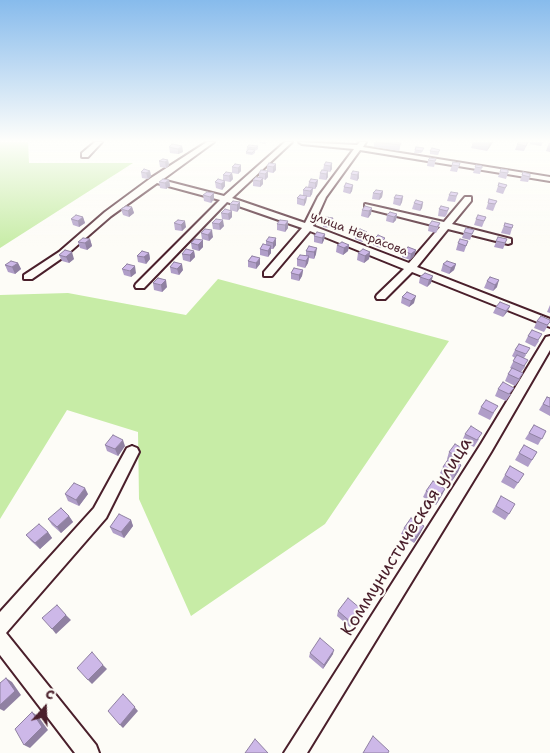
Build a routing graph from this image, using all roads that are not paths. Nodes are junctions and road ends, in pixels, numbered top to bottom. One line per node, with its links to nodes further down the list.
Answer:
1 (158, 177): 5 (street)
2 (251, 177): 8 (street)
3 (336, 177): 11 (street)
4 (535, 177): 6 (street)
5 (154, 180): 8 (street, улица Некрасова); 15 (street)
6 (550, 180)
7 (468, 199): 10 (street)
8 (226, 200): 11 (street, улица Некрасова); 16 (street)
9 (368, 206): 10 (street)
10 (447, 226): 12 (street); 13 (street)
11 (308, 228): 13 (street, улица Некрасова); 14 (street)
12 (508, 241)
13 (411, 267): 17 (street); 18 (street, улица Некрасова)
14 (268, 274)
15 (28, 278)
16 (140, 286)
17 (381, 297)
18 (550, 323)
19 (550, 340): 24 (street, Коммунистическая улица)
20 (132, 452): 21 (street)
21 (0, 626)
22 (0, 640): 23 (street)
23 (88, 753)
24 (295, 753)

